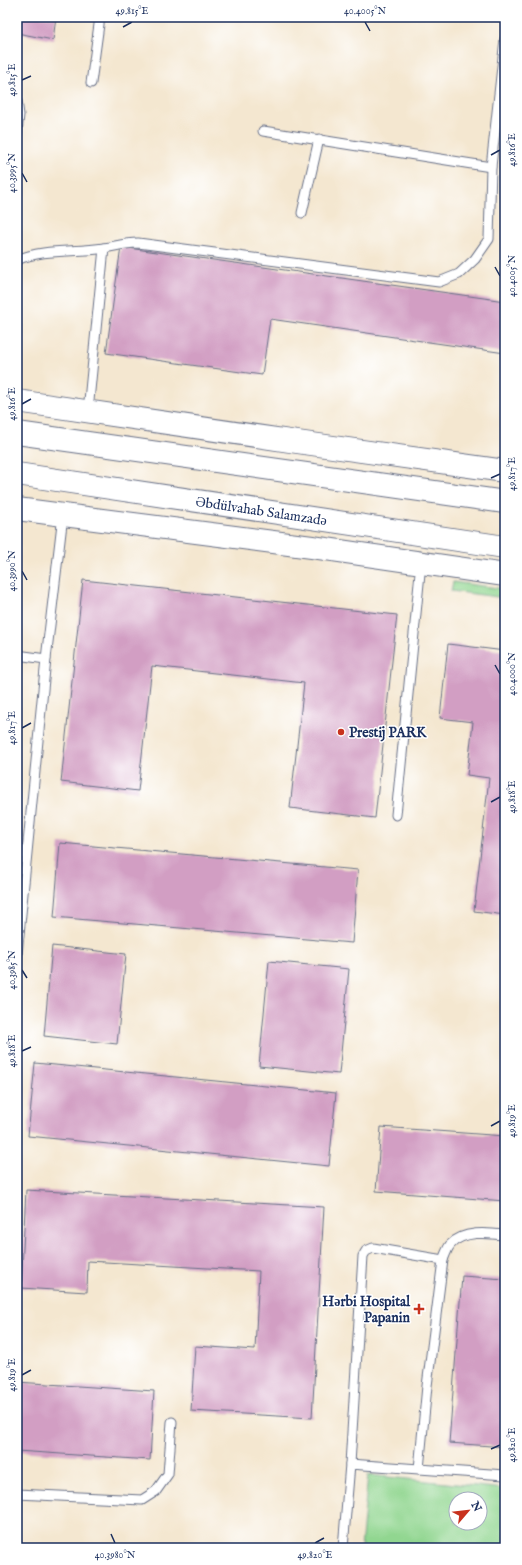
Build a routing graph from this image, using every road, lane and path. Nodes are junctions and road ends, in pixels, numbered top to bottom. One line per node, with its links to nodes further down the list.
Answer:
1 (100, 17): 3 (lane)
2 (505, 39): 8 (lane)
3 (91, 83)
4 (17, 101): 6 (lane)
5 (263, 131): 7 (lane)
6 (17, 133)
7 (318, 139): 8 (lane); 9 (lane)
8 (491, 167): 10 (lane)
9 (302, 213)
10 (104, 248): 11 (lane); 13 (lane)
11 (17, 260)
12 (17, 401): 13 (main road)
13 (88, 411): 15 (main road)
14 (17, 434): 17 (main road)
15 (505, 471)
16 (17, 474): 20 (main road, Əbdülvahab Salamzadə)
17 (505, 502)
18 (17, 509): 19 (main road, Əbdülvahab Salamzadə)
19 (63, 515): 21 (main road, Əbdülvahab Salamzadə); 24 (lane)
20 (505, 547)
21 (421, 563): 22 (main road, Əbdülvahab Salamzadə); 25 (lane)
22 (505, 575)
23 (17, 655): 24 (lane)
24 (46, 659): 26 (lane)
25 (396, 815)
26 (17, 956)
27 (505, 1235): 28 (lane)
28 (443, 1260): 30 (lane); 31 (lane)
29 (172, 1422): 33 (lane)
30 (350, 1464): 31 (lane); 34 (lane)
31 (419, 1469): 32 (lane)
32 (505, 1475)
33 (17, 1494)
34 (343, 1548)

